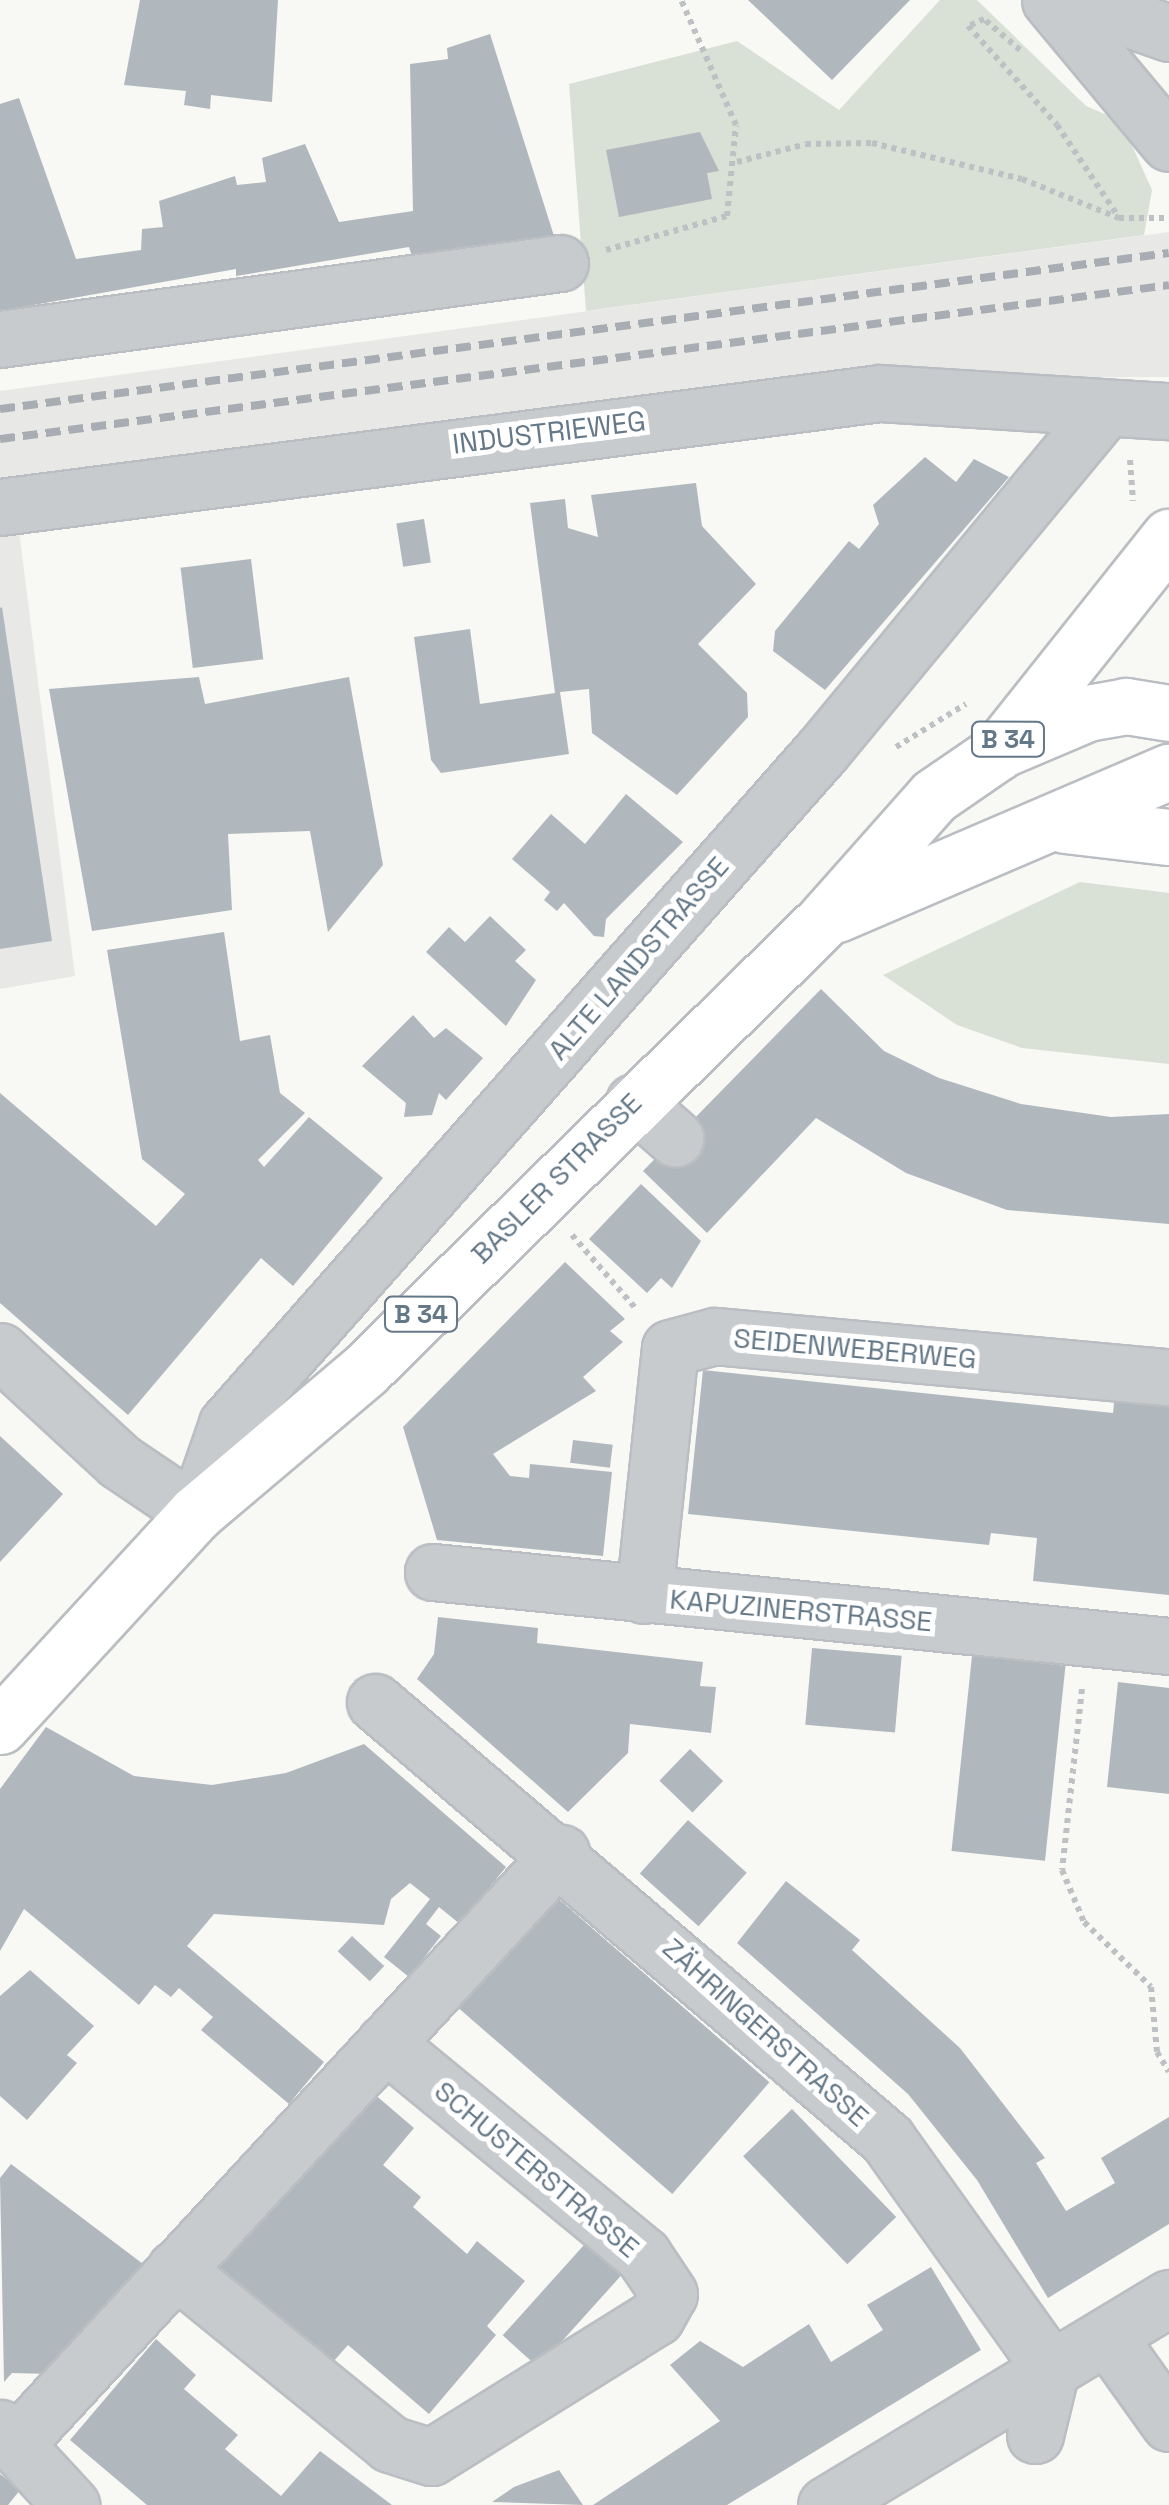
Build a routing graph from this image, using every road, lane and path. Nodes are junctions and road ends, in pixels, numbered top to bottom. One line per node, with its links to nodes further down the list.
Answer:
1 (681, 0): 7 (path)
2 (1050, 0): 6 (street)
3 (1074, 0): 4 (street)
4 (1169, 34)
5 (1028, 56): 8 (path)
6 (1169, 143)
7 (737, 162): 8 (path); 10 (path)
8 (1119, 218): 9 (path)
9 (1169, 218)
10 (560, 263): 11 (street)
11 (0, 339)
12 (1169, 411): 13 (street, INDUSTRIEWEG)
13 (1101, 413): 14 (street, INDUSTRIEWEG); 18 (street, ALTE LANDSTRASSE)
14 (0, 506)
15 (1169, 537): 19 (main road, BASLER STRASSE / B 34)
16 (985, 693): 18 (path)
17 (1169, 713): 19 (main road, BASLER STRASSE / B 34)
18 (821, 752): 30 (street, ALTE LANDSTRASSE)
19 (998, 752): 23 (main road, BASLER STRASSE / B 34)
20 (1169, 772): 21 (main road, BASLER STRASSE / B 34)
21 (1052, 824): 22 (main road); 23 (main road, BASLER STRASSE / B 34)
22 (1169, 837)
23 (824, 920): 24 (main road, BASLER STRASSE / B 34)
24 (634, 1102): 25 (street); 26 (main road, BASLER STRASSE / B 34)
25 (675, 1138)
26 (538, 1196): 27 (path); 30 (main road, BASLER STRASSE / B 34)
27 (670, 1348): 29 (street, SEIDENWEBERWEG); 32 (street)
28 (0, 1351): 30 (street)
29 (1169, 1377)
30 (196, 1513): 36 (main road, B 34)
31 (433, 1572): 32 (street, KAPUZINERSTRASSE)
32 (644, 1595): 33 (street, KAPUZINERSTRASSE)
33 (1088, 1638): 34 (street, KAPUZINERSTRASSE); 39 (path)
34 (1169, 1646)
35 (375, 1702): 37 (street, ZÄHRINGERSTRASSE)
36 (0, 1726)
37 (560, 1853): 38 (street); 43 (street, ZÄHRINGERSTRASSE)
38 (385, 2043): 40 (street); 40 (street, SCHUSTERSTRASSE)
39 (1169, 2072)
40 (175, 2270): 45 (street)
41 (1169, 2298): 42 (street)
42 (1107, 2336): 43 (street); 44 (street)
43 (1051, 2370): 46 (street); 48 (street)
44 (1169, 2423)
45 (8, 2435): 47 (street)
46 (1035, 2435)
47 (70, 2505)
48 (826, 2505)

